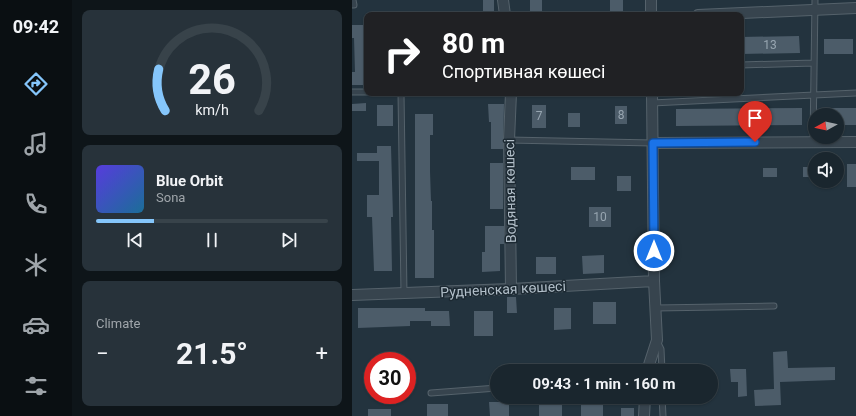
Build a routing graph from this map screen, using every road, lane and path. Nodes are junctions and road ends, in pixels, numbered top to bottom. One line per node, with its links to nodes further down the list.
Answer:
1 (353, 0): 4 (lane)
2 (503, 0): 7 (street)
3 (651, 0): 8 (street)
4 (352, 5)
5 (815, 5): 6 (street); 9 (street); 10 (lane)
6 (856, 8)
7 (505, 12)
8 (652, 12)
9 (733, 12)
10 (814, 63): 11 (lane); 15 (lane)
11 (744, 65)
12 (352, 92): 13 (lane)
13 (364, 92)
14 (856, 93): 15 (lane)
15 (814, 95): 18 (lane); 19 (lane)
16 (401, 96): 27 (lane)
17 (511, 96): 20 (street, Водяная көшесі)
18 (652, 98): 24 (street)
19 (814, 108)
20 (509, 140): 24 (lane); 26 (street, Водяная көшесі)
21 (808, 142): 24 (street)
22 (844, 142): 23 (street)
23 (856, 142)
24 (653, 143): 25 (street)
25 (654, 282): 26 (street, Рудненская көшесі); 30 (street)
26 (511, 289): 27 (street, Рудненская көшесі)
27 (404, 294): 28 (street, Рудненская көшесі)
28 (352, 295)
29 (774, 306): 30 (lane)
30 (656, 308): 31 (street)
31 (657, 340): 32 (street); 33 (lane)
32 (649, 364)
33 (662, 364)
34 (490, 389): 35 (lane)
35 (431, 393)
36 (645, 404): 38 (street)
37 (662, 404): 39 (lane)
38 (644, 416)
39 (663, 416)

